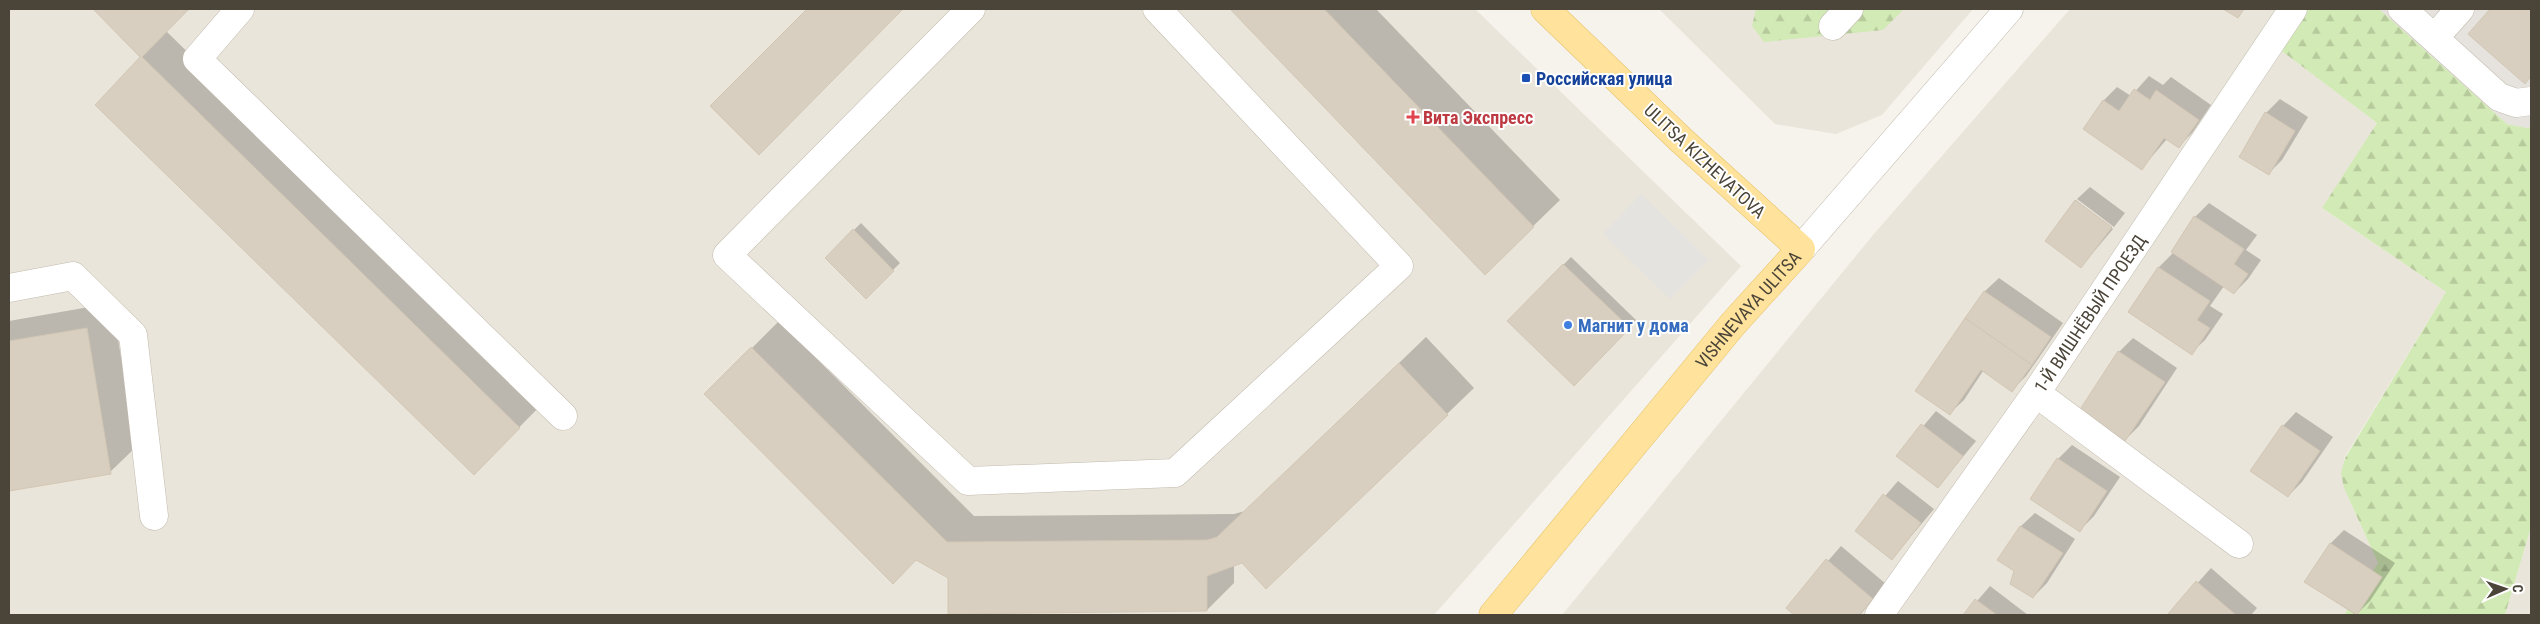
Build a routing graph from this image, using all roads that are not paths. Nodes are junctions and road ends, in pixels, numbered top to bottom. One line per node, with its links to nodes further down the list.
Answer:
1 (240, 9): 14 (street)
2 (971, 9): 3 (street)
3 (1157, 9)
4 (1545, 9): 11 (main road, ULITSA KIZHEVATOVA)
5 (2009, 9): 11 (street, VISHNEVAYA ULITSA)
6 (2293, 9): 13 (street, 1-Й ВИШНЁВЫЙ ПРОЕЗД)
7 (2402, 9): 9 (street)
8 (2460, 9): 9 (street)
9 (2435, 37): 10 (street)
10 (2531, 101)
11 (1801, 249): 17 (main road, VISHNEVAYA ULITSA)
12 (9, 288): 15 (street)
13 (2036, 393): 16 (street); 18 (street, 1-Й ВИШНЁВЫЙ ПРОЕЗД)
14 (563, 416)
15 (154, 516)
16 (2240, 544)
17 (1493, 615)
18 (1879, 615)

